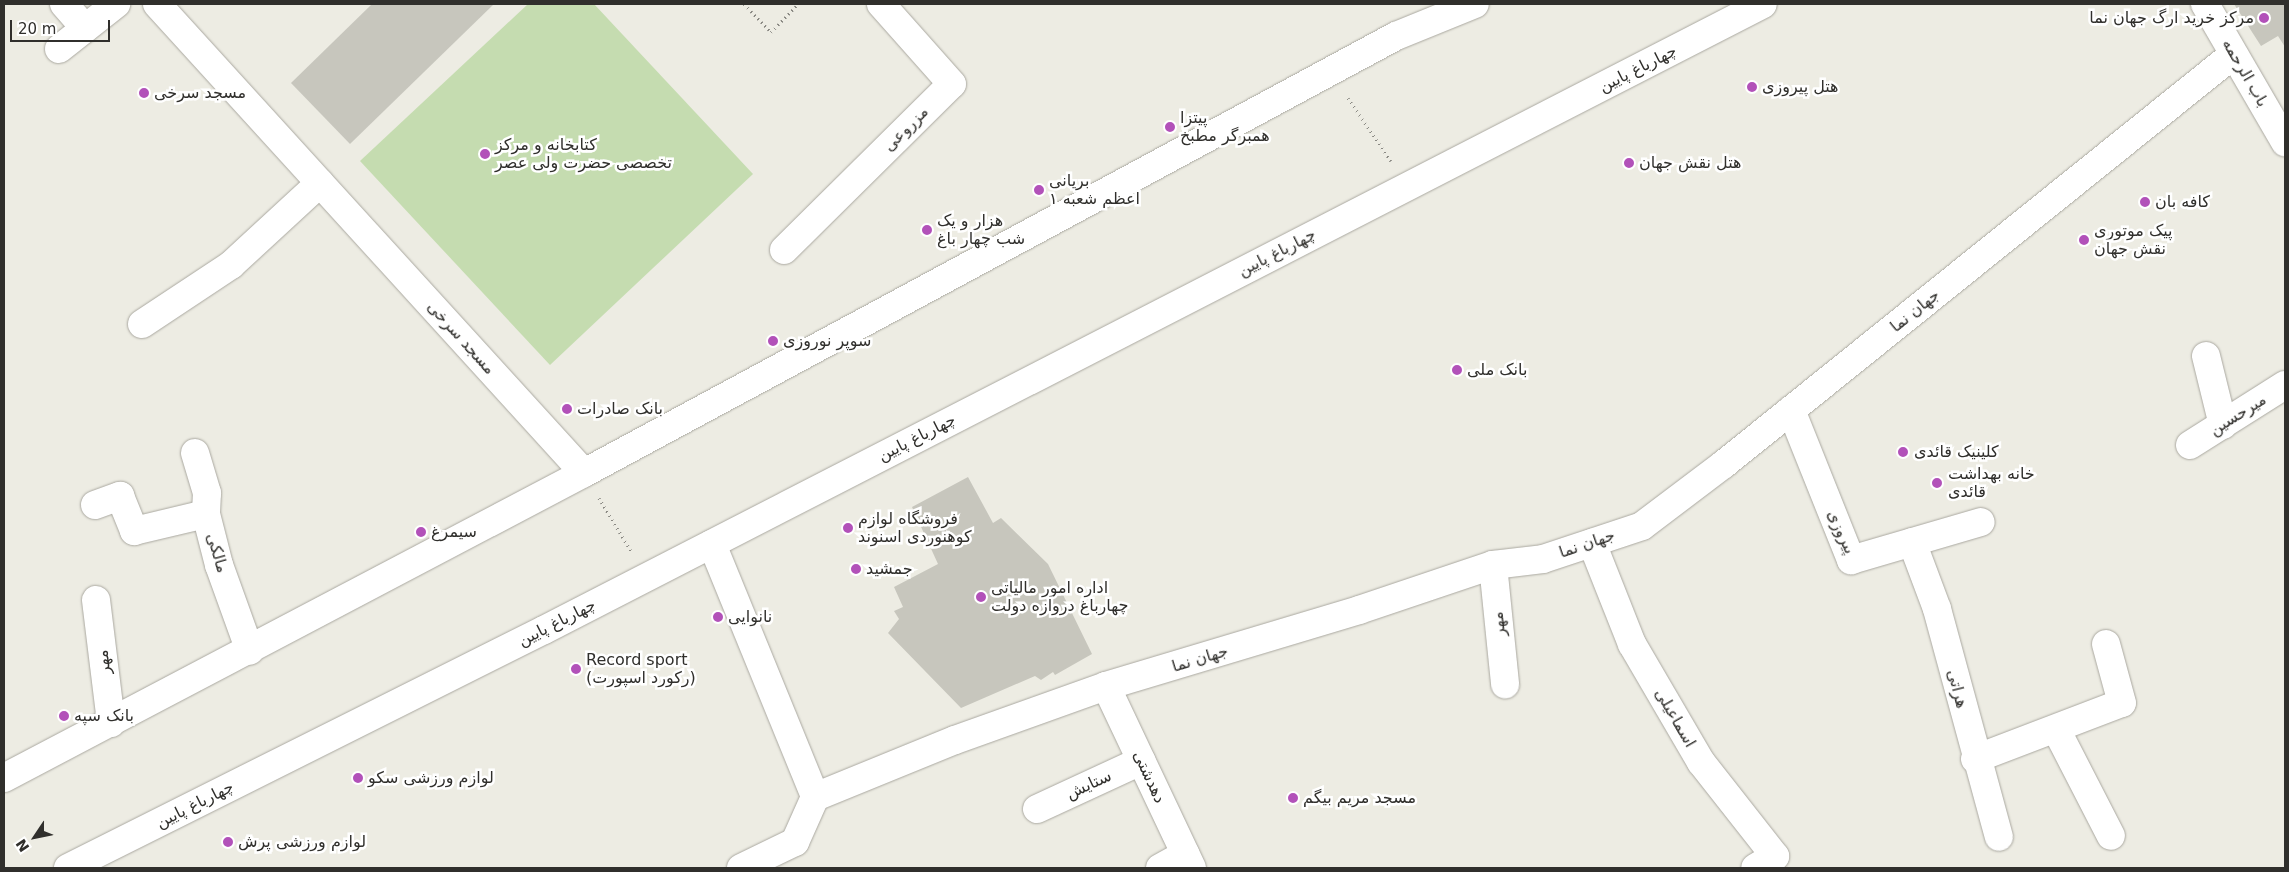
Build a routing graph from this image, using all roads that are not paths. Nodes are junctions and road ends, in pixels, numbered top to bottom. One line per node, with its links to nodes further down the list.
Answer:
1 (64, 4): 10 (street)
2 (116, 4): 10 (street)
3 (157, 4): 14 (street, مسجد سرخی)
4 (881, 4): 15 (street, مزروعی)
5 (1474, 4): 8 (street)
6 (1763, 4): 9 (street, چهارباغ پایین)
7 (2205, 4): 12 (street, باب الرحمه)
8 (1444, 10): 23 (street)
9 (1730, 14): 29 (street, چهارباغ پایین)
10 (85, 28): 11 (street)
11 (59, 49)
12 (2234, 54): 13 (street, باب الرحمه); 19 (street, جهان نما)
13 (2285, 142)
14 (320, 183): 16 (street); 23 (street, مسجد سرخی)
15 (784, 250)
16 (142, 324)
17 (2206, 356): 20 (street)
18 (2285, 385): 20 (street, میرحسین)
19 (1792, 410): 27 (street, جهان نما); 28 (street, پیروزی)
20 (2223, 425): 21 (street, میرحسین)
21 (2190, 445)
22 (195, 454): 25 (street, مالکی)
23 (584, 473): 33 (street)
24 (95, 504): 25 (street)
25 (206, 514): 33 (street, مالکی)
26 (1981, 522): 28 (street, پیروزی)
27 (1592, 542): 30 (street, جهان نما); 49 (street, اسماعیلی)
28 (1912, 542): 38 (street, هراتی)
29 (712, 544): 41 (street); 46 (street, چهارباغ پایین)
30 (1493, 564): 34 (street, مهر); 35 (street, جهان نما)
31 (96, 600): 36 (street, مهر)
32 (2106, 644): 37 (street)
33 (250, 651): 36 (street)
34 (1505, 684)
35 (1106, 686): 39 (street, دهدشتی); 41 (street, جهان نما)
36 (111, 723): 40 (street)
37 (2056, 728): 38 (street); 43 (street)
38 (1975, 759): 44 (street, هراتی)
39 (1141, 761): 42 (street, ستایش); 45 (street, دهدشتی)
40 (4, 778)
41 (815, 797): 47 (street)
42 (1037, 809)
43 (2111, 836)
44 (1999, 837)
45 (1188, 861): 48 (street)
46 (68, 868)
47 (741, 868)
48 (1160, 868)
49 (1756, 868)

